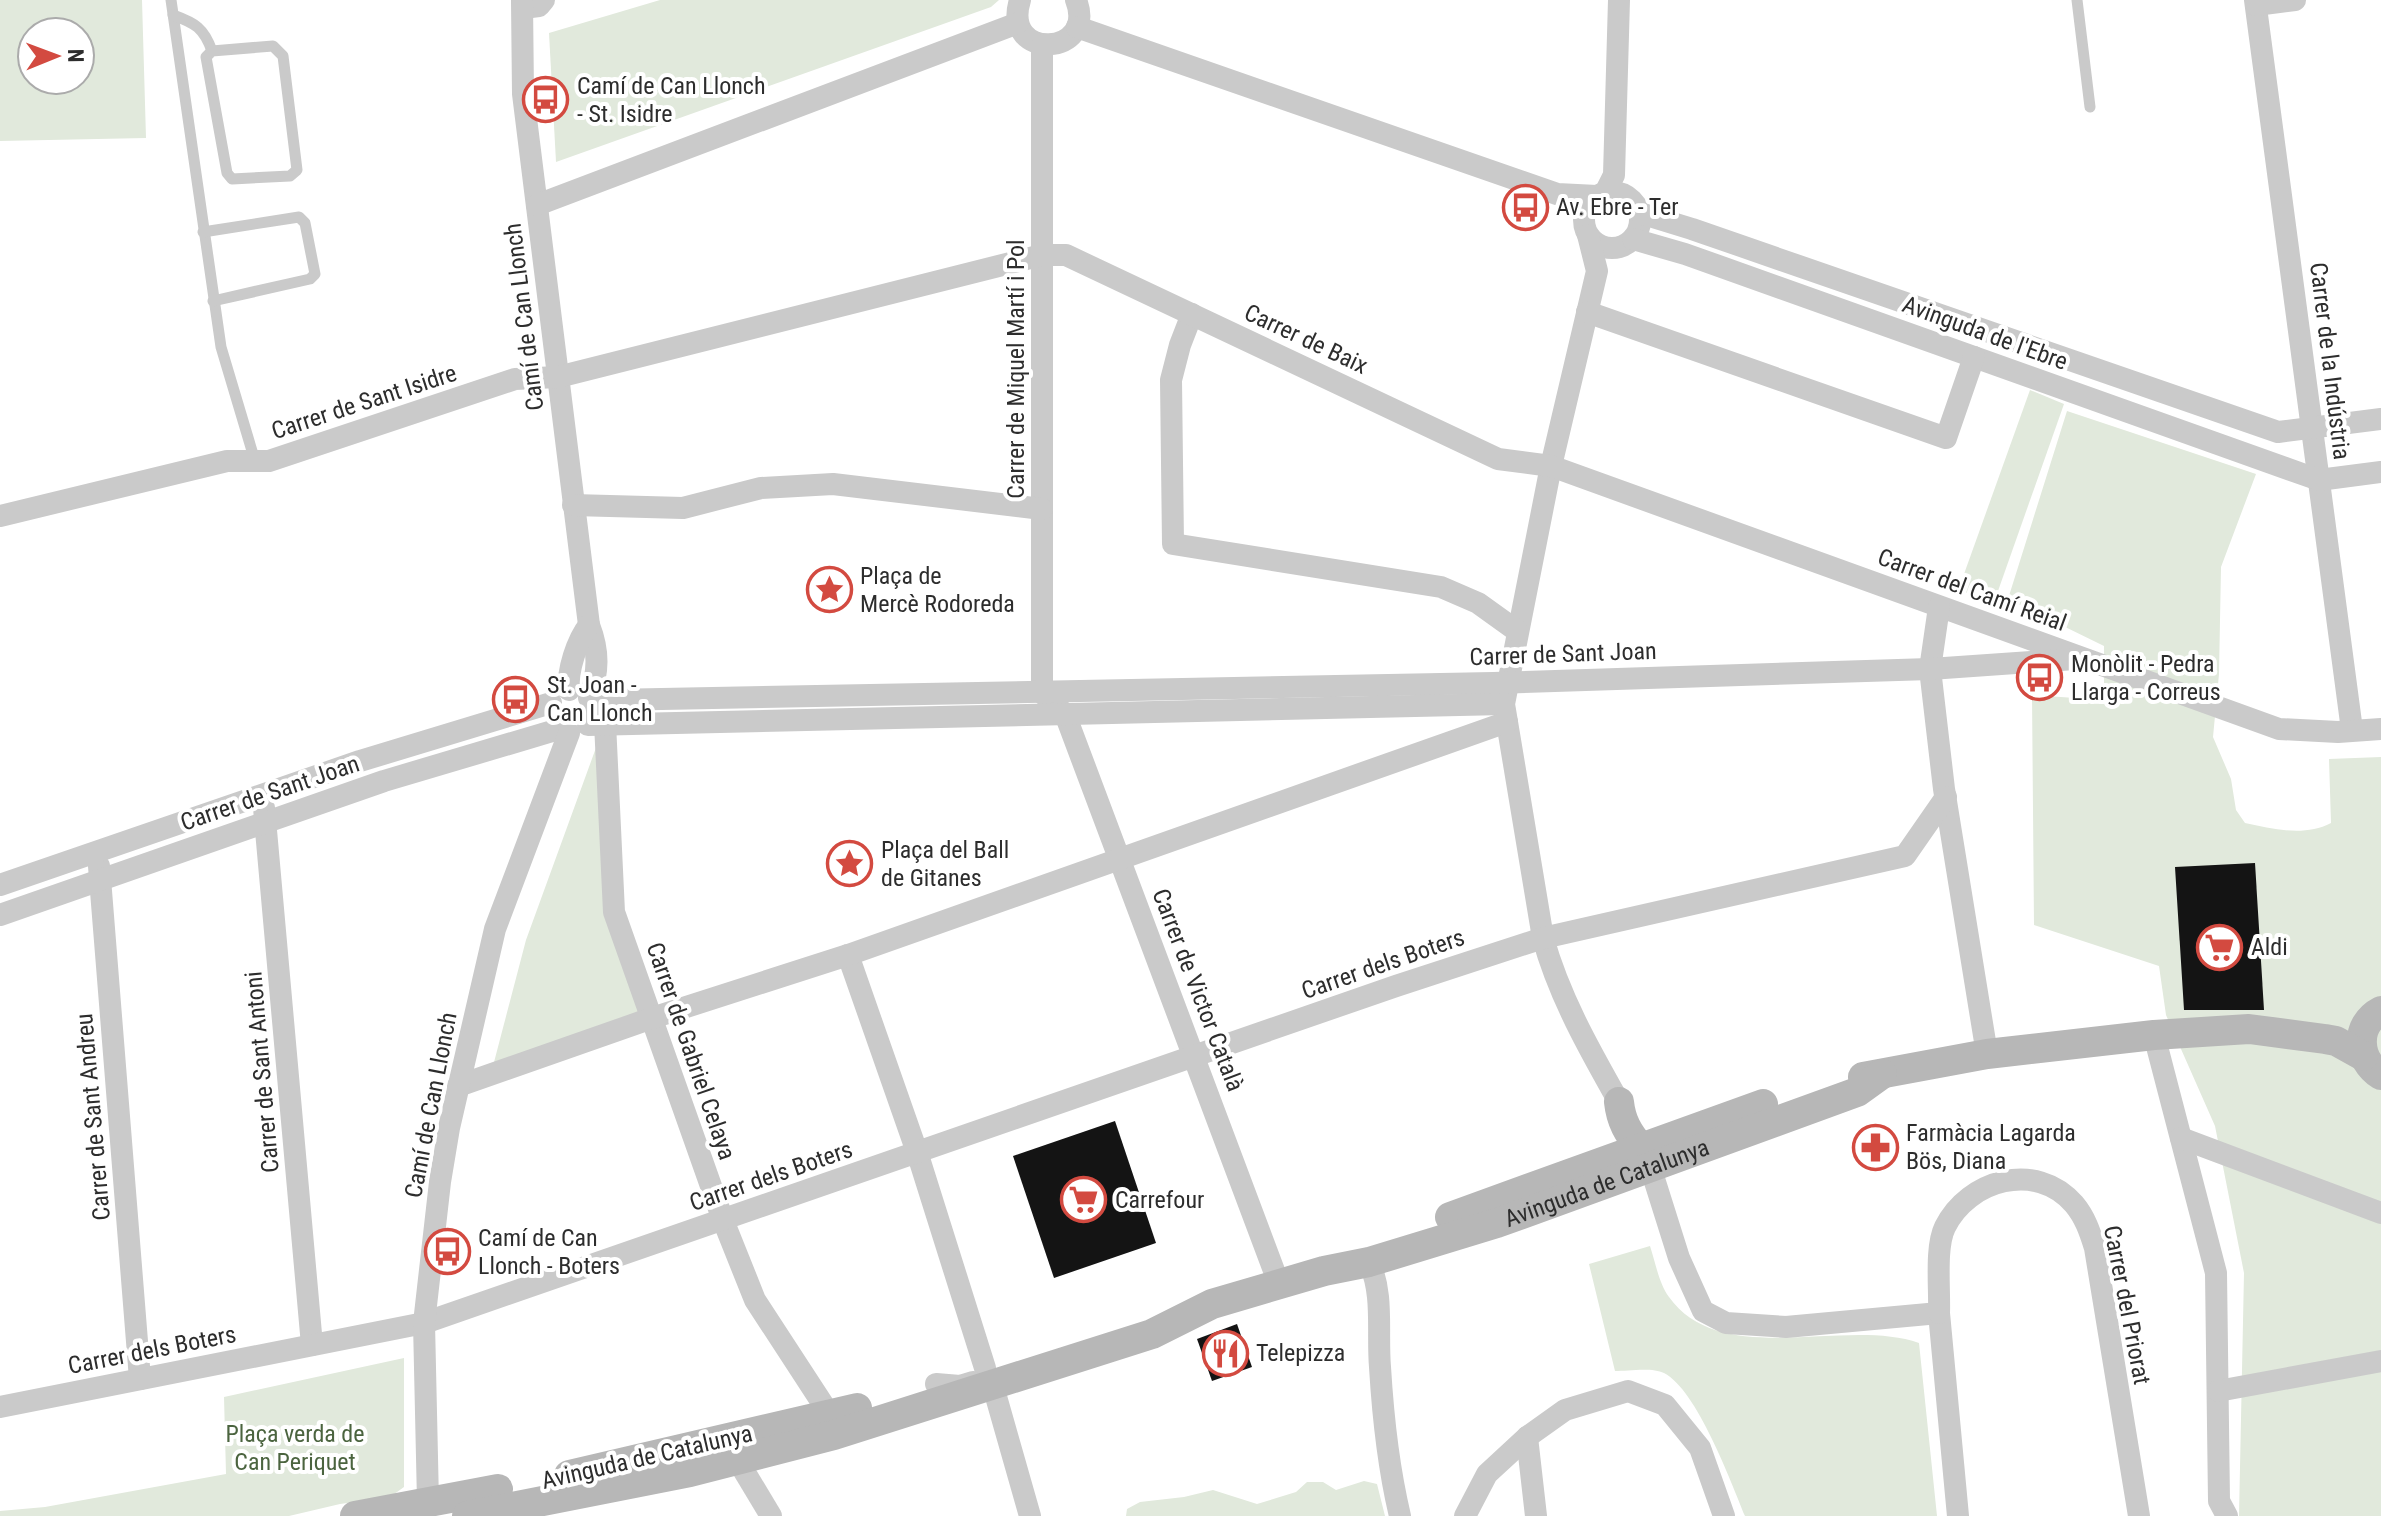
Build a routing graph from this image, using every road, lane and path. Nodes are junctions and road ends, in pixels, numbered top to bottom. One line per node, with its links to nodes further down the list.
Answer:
1 (171, 0): 9 (lane)
2 (1020, 0): 10 (street)
3 (1076, 0): 11 (street)
4 (1619, 0): 15 (street)
5 (2077, 0): 14 (lane)
6 (2295, 0): 8 (street)
7 (529, 1): 17 (street, Camí de Can Llonch)
8 (2256, 2): 30 (street, Carrer de la Indústria)
9 (173, 15): 13 (lane); 20 (lane)
10 (1018, 23): 12 (street); 17 (street)
11 (1077, 27): 12 (street); 16 (street, Avinguda de l'Ebre)
12 (1042, 45): 22 (street, Carrer de Miquel Martí i Pol)
13 (212, 51): 13 (lane)
14 (2090, 107)
15 (1610, 189): 16 (street, Avinguda de l'Ebre); 18 (street); 19 (street)
16 (1557, 194): 19 (street, Avinguda de l'Ebre)
17 (537, 205): 28 (street, Camí de Can Llonch)
18 (1640, 213): 21 (street); 30 (street, Avinguda de l'Ebre)
19 (1586, 227): 21 (street, Avinguda de l'Ebre); 23 (street)
20 (203, 232): 24 (lane); 24 (lane)
21 (1626, 244): 23 (street); 27 (street, Avinguda de l'Ebre)
22 (1042, 255): 26 (street, Carrer de Baix); 28 (street, Carrer de Sant Isidre); 36 (street, Carrer de Miquel Martí i Pol)
23 (1597, 271): 25 (street)
24 (213, 301): 31 (lane)
25 (1587, 312): 27 (street); 32 (street)
26 (1192, 314): 32 (street, Carrer de Baix); 39 (street)
27 (1974, 357): 34 (street, Avinguda de l'Ebre)
28 (558, 377): 31 (street, Carrer de Sant Isidre); 35 (street, Camí de Can Llonch)
29 (2381, 419): 30 (street, Avinguda de l'Ebre)
30 (2313, 428): 34 (street, Carrer de la Indústria)
31 (255, 461): 37 (street, Carrer de Sant Isidre)
32 (1551, 466): 38 (street, Carrer del Camí Reial); 39 (street)
33 (2381, 472): 34 (street)
34 (2319, 480): 47 (street, Carrer de la Indústria)
35 (573, 505): 36 (street); 44 (street, Camí de Can Llonch)
36 (1042, 509): 42 (street, Carrer de Miquel Martí i Pol)
37 (0, 516)
38 (1939, 607): 40 (street, Carrer del Camí Reial); 41 (street)
39 (1517, 631): 43 (street)
40 (2084, 658): 41 (street, Carrer de Sant Joan); 47 (street, Carrer del Camí Reial)
41 (1930, 669): 43 (street, Carrer de Sant Joan); 49 (street)
42 (1042, 693): 43 (street, Carrer de Sant Joan); 44 (street, Carrer de Sant Joan); 45 (street)
43 (1506, 703): 45 (street, Carrer de Sant Joan); 52 (street); 56 (street)
44 (578, 713): 45 (street, Carrer de Sant Joan); 48 (street, Carrer de Sant Joan); 50 (street, Carrer de Sant Joan); 58 (street, Carrer de Gabriel Celaya); 64 (street, Camí de Can Llonch)
45 (1065, 714): 52 (street, Carrer de Victor Català)
46 (2381, 729): 47 (street, Carrer del Camí Reial)
47 (2352, 730)
48 (263, 795): 50 (street, Carrer de Sant Antoni); 51 (street, Carrer de Sant Joan)
49 (1946, 797): 56 (street, Carrer dels Boters); 61 (street)
50 (266, 822): 53 (street, Carrer de Sant Joan); 80 (street, Carrer de Sant Antoni)
51 (98, 851): 53 (street, Carrer de Sant Andreu); 54 (street, Carrer de Sant Joan)
52 (1120, 859): 57 (street); 62 (street, Carrer de Victor Català)
53 (100, 880): 55 (street, Carrer de Sant Joan); 83 (street, Carrer de Sant Andreu)
54 (0, 885)
55 (0, 915)
56 (1543, 938): 62 (street, Carrer dels Boters); 65 (street)
57 (848, 955): 58 (street); 68 (street)
58 (652, 1018): 64 (street); 73 (street, Carrer de Gabriel Celaya)
59 (2154, 1035): 60 (street, Avinguda de Catalunya); 61 (street, Avinguda de Catalunya); 67 (street)
60 (2372, 1043)
61 (1987, 1054): 63 (street, Avinguda de Catalunya)
62 (1195, 1056): 68 (street, Carrer dels Boters); 76 (street, Carrer de Victor Català)
63 (1882, 1074): 66 (street, Avinguda de Catalunya); 69 (street, Avinguda de Catalunya)
64 (458, 1086): 79 (street, Camí de Can Llonch)
65 (1620, 1110): 66 (street); 69 (street); 70 (street)
66 (1677, 1134): 69 (street, Avinguda de Catalunya)
67 (2181, 1138): 72 (street); 84 (street)
68 (917, 1152): 73 (street, Carrer dels Boters); 82 (street)
69 (1645, 1157): 70 (street, Avinguda de Catalunya); 71 (street); 74 (street, Avinguda de Catalunya); 78 (street)
70 (1555, 1179): 71 (street, Avinguda de Catalunya)
71 (1479, 1207): 75 (street, Avinguda de Catalunya)
72 (2381, 1213)
73 (723, 1220): 79 (street, Carrer dels Boters); 86 (street, Carrer de Gabriel Celaya)
74 (1369, 1262): 75 (street, Avinguda de Catalunya); 95 (street)
75 (1324, 1271): 76 (street, Avinguda de Catalunya)
76 (1279, 1284): 77 (street, Avinguda de Catalunya)
77 (1212, 1304): 82 (street, Avinguda de Catalunya); 82 (street, Avinguda de Catalunya)
78 (1939, 1313): 99 (street, Carrer del Priorat); 100 (street, Carrer del Priorat)
79 (424, 1323): 80 (street, Carrer dels Boters); 90 (street, Camí de Can Llonch)
80 (312, 1345): 83 (street, Carrer dels Boters)
81 (2381, 1361): 84 (street)
82 (989, 1377): 86 (street, Avinguda de Catalunya); 88 (street, Avinguda de Catalunya); 94 (street)
83 (140, 1379): 85 (street, Carrer dels Boters)
84 (2218, 1391): 101 (street)
85 (0, 1407)
86 (830, 1415): 90 (street, Avinguda de Catalunya)
87 (1527, 1437): 96 (street); 97 (street); 98 (street)
88 (738, 1461): 89 (street, Avinguda de Catalunya); 93 (street)
89 (690, 1472): 90 (street); 92 (street, Avinguda de Catalunya)
90 (420, 1509): 91 (street, Avinguda de Catalunya)
91 (355, 1516)
92 (467, 1516)
93 (771, 1516)
94 (1030, 1516)
95 (1400, 1516)
96 (1465, 1516)
97 (1536, 1516)
98 (1724, 1516)
99 (1958, 1516)
100 (2139, 1516)
101 (2227, 1516)

